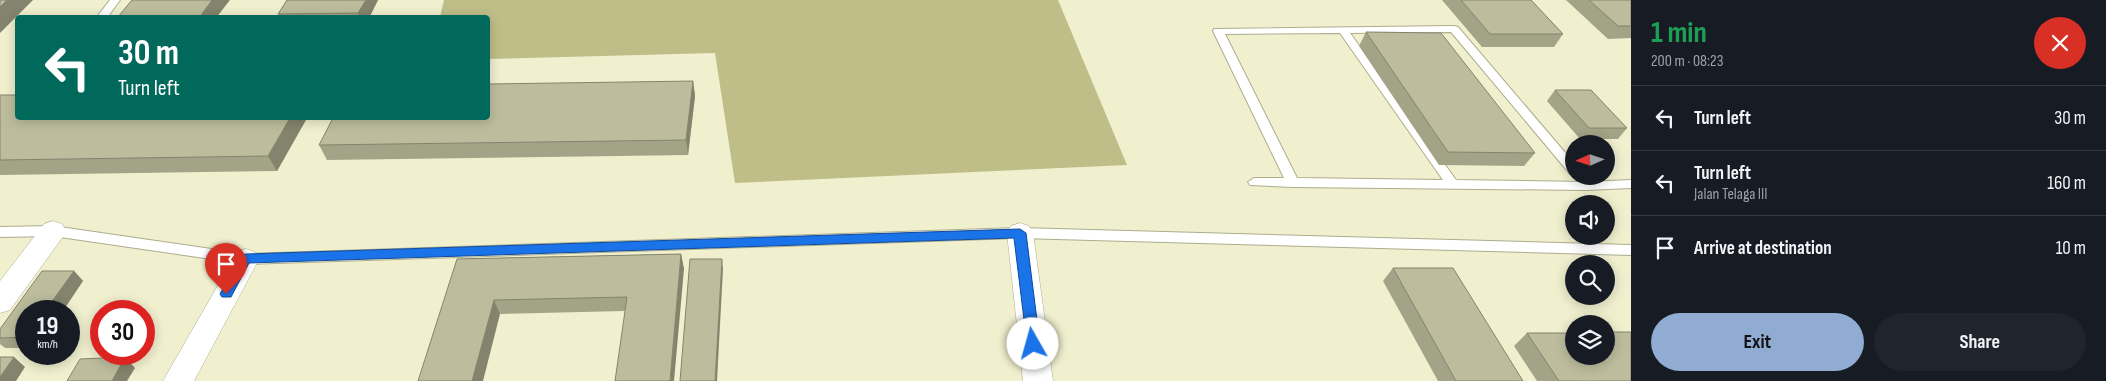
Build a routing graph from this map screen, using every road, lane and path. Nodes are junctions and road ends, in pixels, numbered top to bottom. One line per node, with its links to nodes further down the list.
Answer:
1 (115, 0): 2 (lane)
2 (102, 15)
3 (1343, 30): 4 (lane); 7 (lane); 9 (lane)
4 (1565, 160)
5 (1565, 181): 9 (lane)
6 (1254, 182): 7 (lane)
7 (1293, 183): 9 (lane)
8 (1615, 183): 10 (lane)
9 (1452, 184)
10 (1631, 184)
11 (54, 231): 12 (lane); 15 (lane); 16 (street)
12 (0, 232)
13 (1020, 233): 14 (lane); 15 (lane); 18 (street)
14 (1631, 250)
15 (246, 259): 17 (street)
16 (0, 302)
17 (178, 381)
18 (1038, 381)

